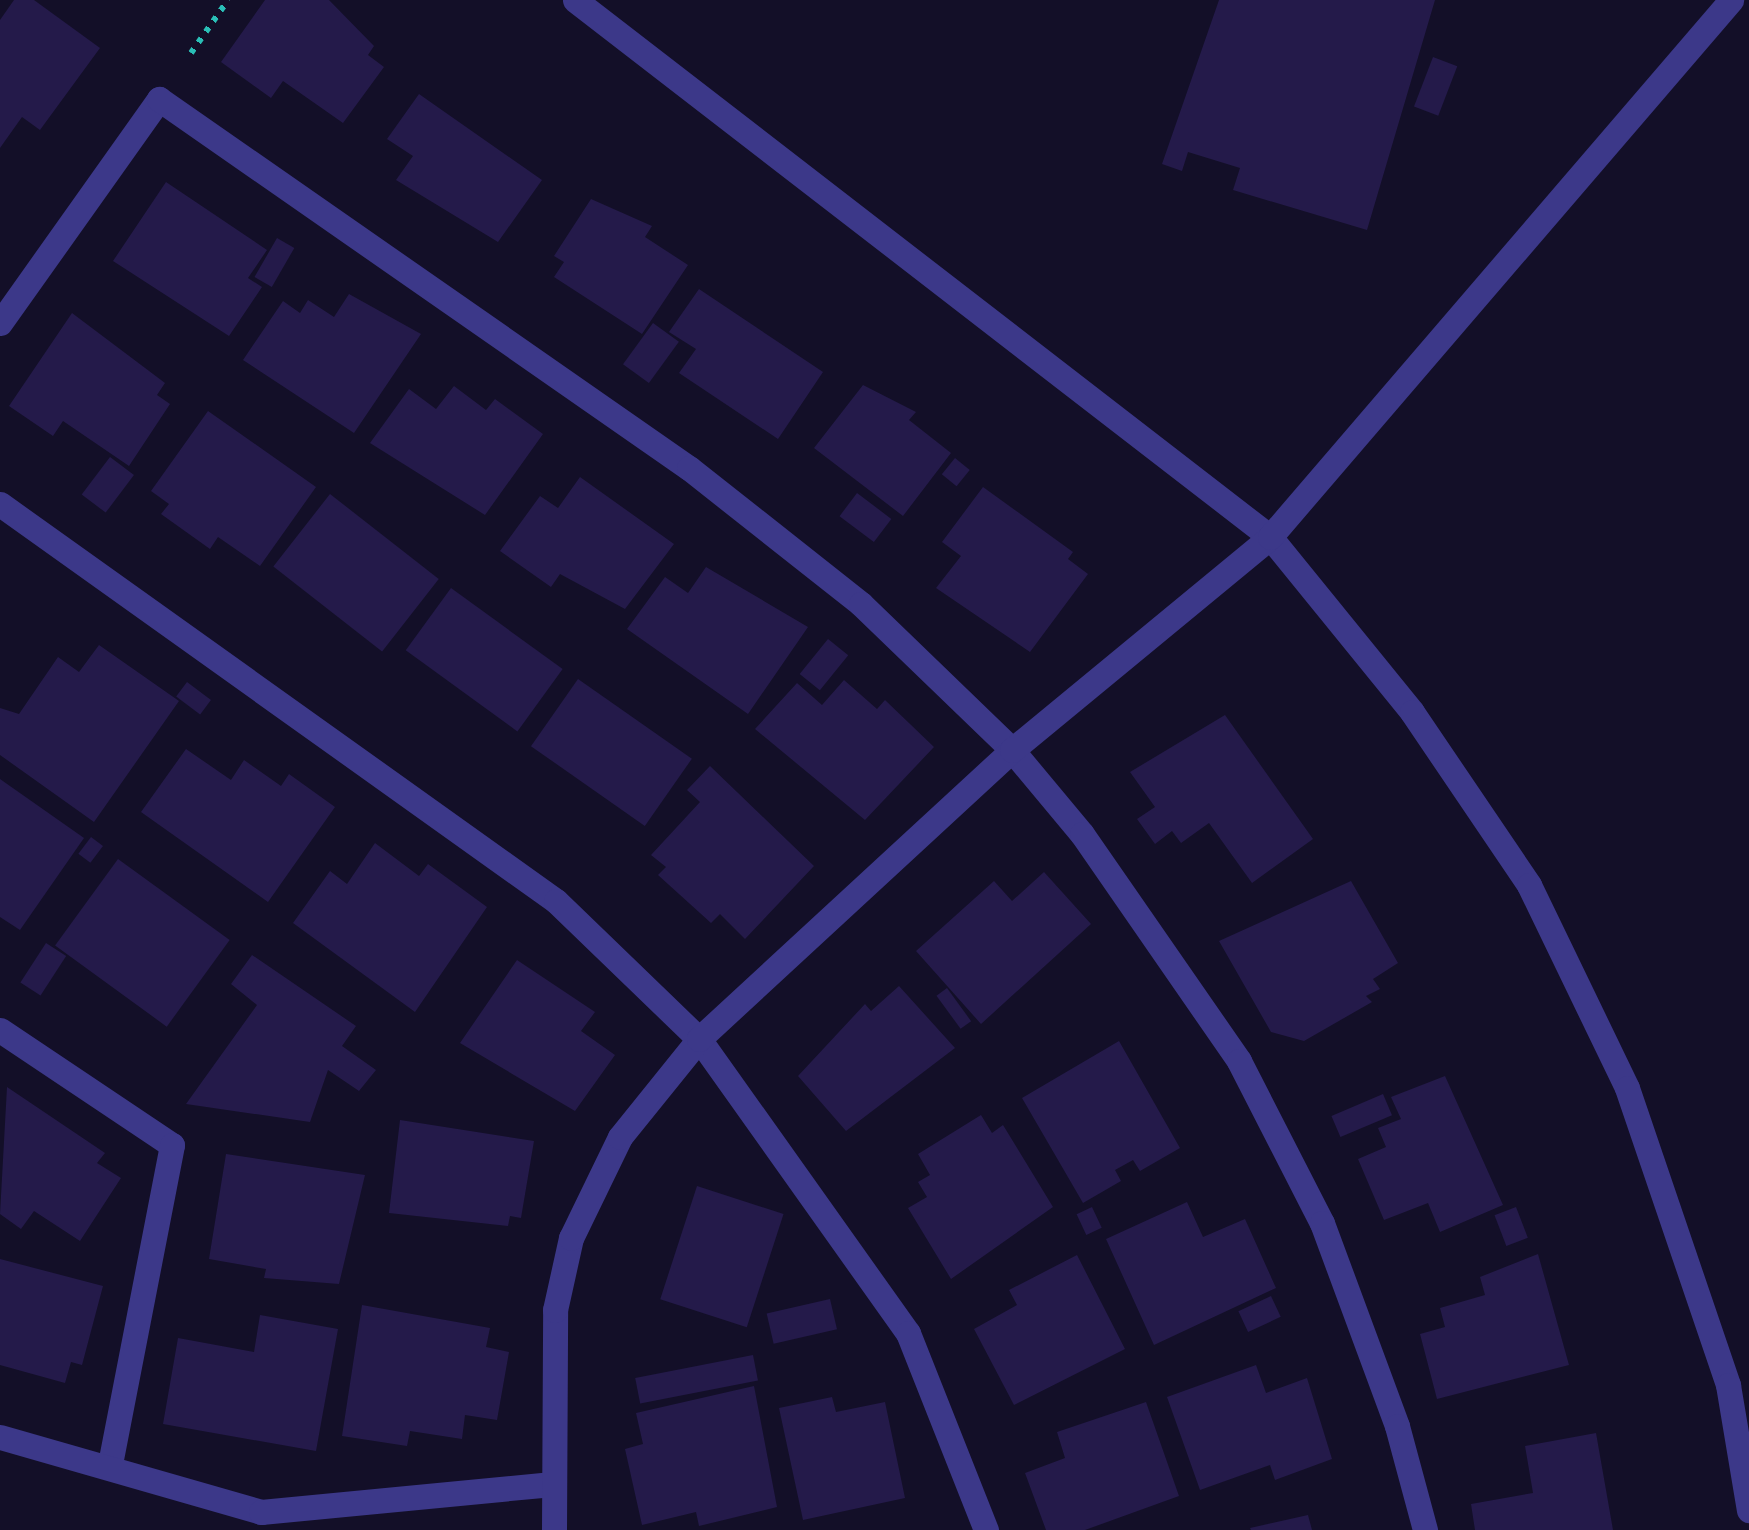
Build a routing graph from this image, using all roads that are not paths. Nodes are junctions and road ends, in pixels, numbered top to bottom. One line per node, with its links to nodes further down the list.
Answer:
1 (575, 0): 5 (street)
2 (1731, 0): 5 (street)
3 (0, 323): 6 (street)
4 (0, 504): 8 (street)
5 (1270, 537): 6 (street); 12 (street)
6 (1012, 750): 8 (street); 15 (street)
7 (0, 1030): 10 (street)
8 (700, 1039): 11 (street); 14 (street)
9 (0, 1437): 10 (street)
10 (110, 1465): 11 (street)
11 (550, 1484): 13 (street)
12 (1749, 1510)
13 (554, 1530)
14 (986, 1530)
15 (1425, 1530)

